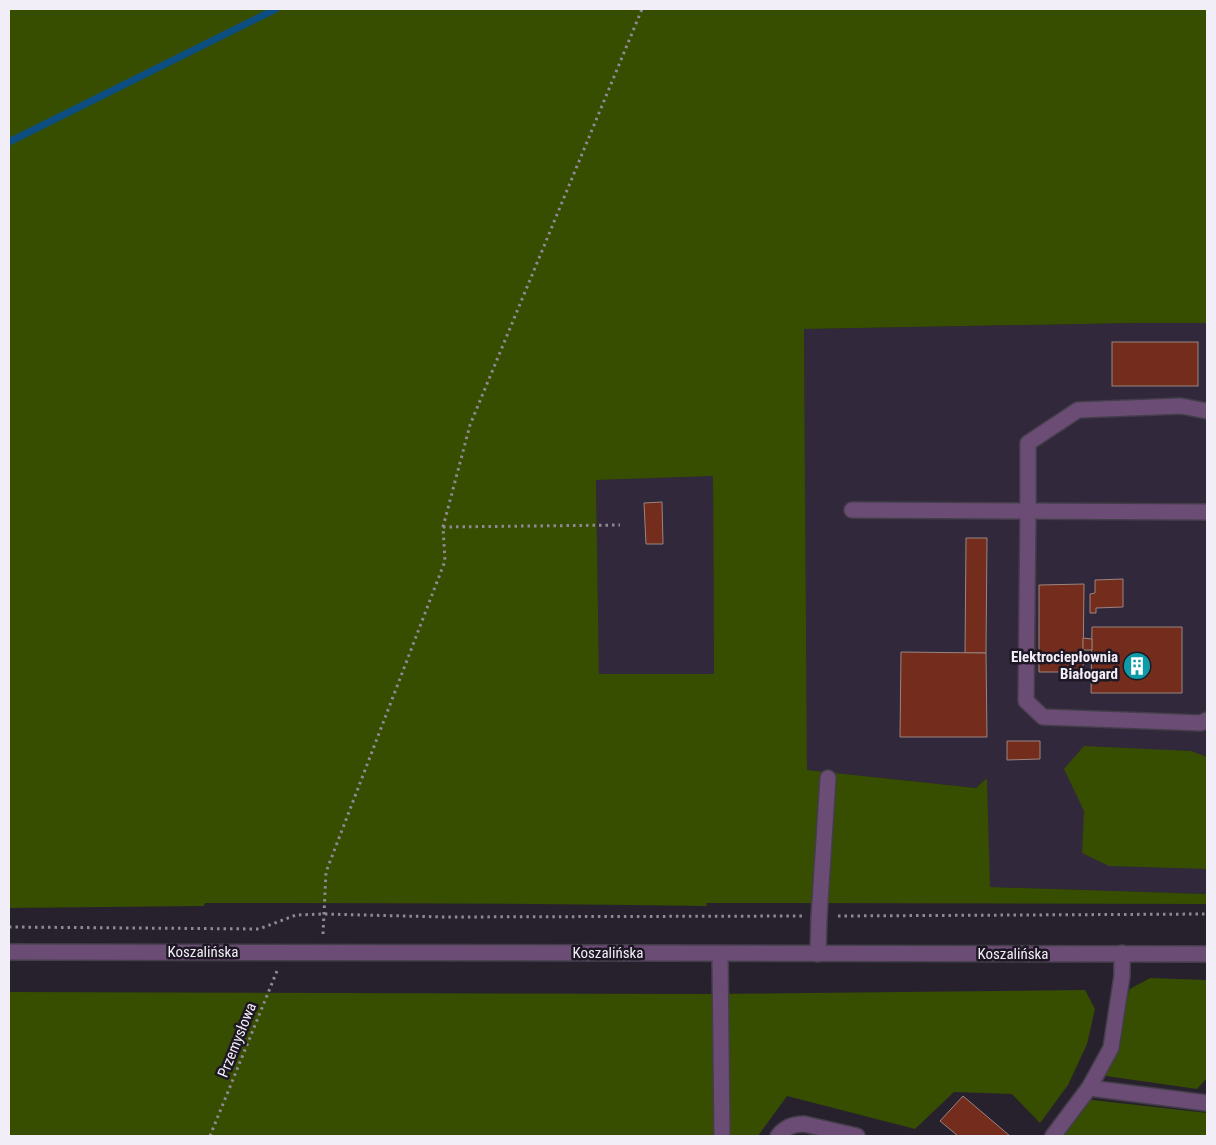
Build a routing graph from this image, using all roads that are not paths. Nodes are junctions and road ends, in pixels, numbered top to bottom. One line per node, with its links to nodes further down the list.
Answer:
1 (1207, 411): 3 (street)
2 (852, 510): 3 (street)
3 (1028, 511): 4 (street); 5 (street)
4 (1207, 512)
5 (1207, 720)
6 (828, 778): 10 (street)
7 (9, 952): 9 (street, Koszalińska)
8 (1122, 953): 10 (street, Koszalińska); 11 (street, Koszalińska); 12 (street)
9 (720, 954): 10 (street, Koszalińska); 14 (street)
10 (818, 954)
11 (1207, 954)
12 (1089, 1088): 13 (street); 17 (street)
13 (1207, 1103)
14 (722, 1136)
15 (778, 1136): 16 (street)
16 (857, 1136)
17 (1053, 1136)

